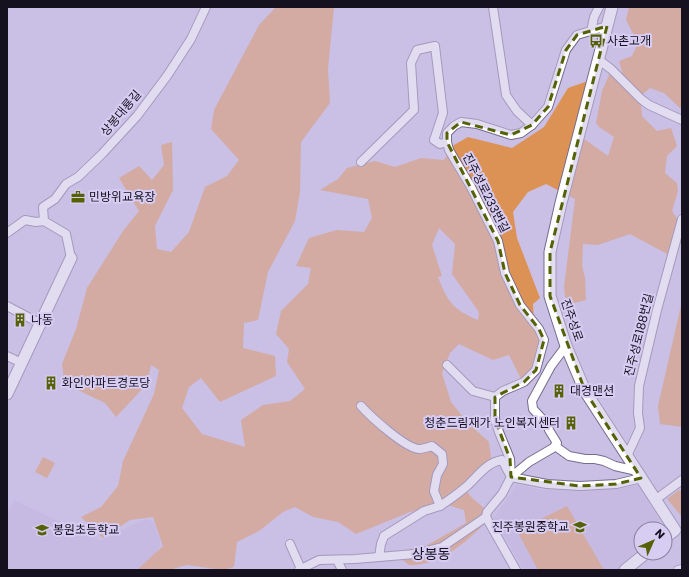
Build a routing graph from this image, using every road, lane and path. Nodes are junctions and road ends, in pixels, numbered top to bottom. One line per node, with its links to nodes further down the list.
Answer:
1 (206, 7): 13 (street, 상봉대룡길)
2 (493, 7): 9 (street)
3 (599, 7): 6 (street)
4 (612, 7): 5 (main road, 진주성로)
5 (607, 26): 6 (street); 7 (main road, 진주성로)
6 (591, 32): 9 (street)
7 (599, 60): 8 (street); 18 (main road, 진주성로)
8 (682, 120)
9 (532, 125): 10 (street)
10 (447, 142): 11 (street); 23 (street, 진주성로233번길)
11 (361, 162)
12 (682, 219): 26 (street, 진주성로188번길)
13 (44, 221): 14 (street); 15 (street)
14 (7, 233)
15 (71, 258): 17 (main road)
16 (7, 306): 17 (street)
17 (41, 324): 20 (main road)
18 (566, 346): 25 (street); 26 (main road, 진주성로)
19 (7, 356): 20 (street)
20 (22, 363): 22 (main road)
21 (447, 365): 23 (street)
22 (7, 394)
23 (495, 397): 28 (street)
24 (361, 406): 31 (street)
25 (555, 446): 27 (street); 28 (street)
26 (627, 456): 27 (main road, 진주성로)
27 (639, 475): 28 (street); 30 (main road, 진주성로)
28 (511, 477): 31 (street); 32 (street)
29 (682, 480): 30 (street)
30 (654, 500): 33 (main road, 진주성로)
31 (440, 506): 35 (street)
32 (486, 517): 35 (street); 41 (street)
33 (678, 529)
34 (290, 544): 38 (street)
35 (379, 557): 36 (street)
36 (337, 560): 38 (street); 40 (street)
37 (636, 561): 42 (main road)
38 (300, 569)
39 (682, 569): 43 (street)
40 (342, 570)
41 (516, 570)
42 (625, 570)
43 (678, 570)

